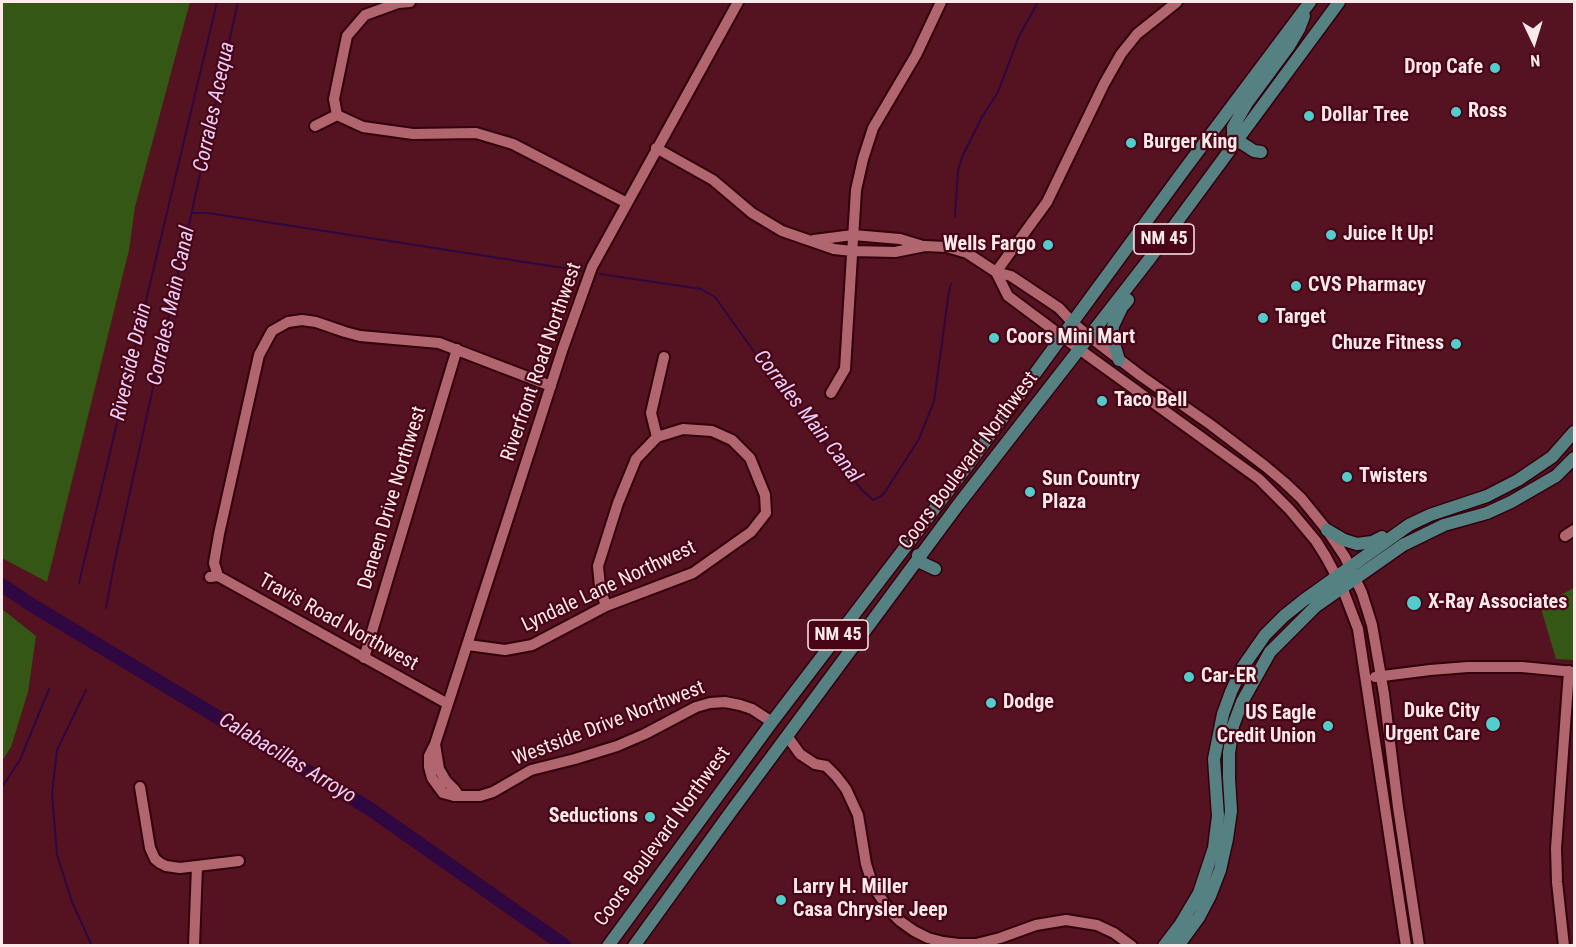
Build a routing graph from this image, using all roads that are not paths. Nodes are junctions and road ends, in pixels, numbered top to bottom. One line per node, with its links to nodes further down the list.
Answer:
1 (410, 2): 7 (street)
2 (738, 2): 10 (street, Riverfront Road Northwest)
3 (941, 2): 13 (street)
4 (1177, 2): 18 (street)
5 (1339, 2): 9 (main road, Coors Boulevard Northwest / NM 45)
6 (1308, 4): 9 (main road); 19 (main road, Coors Boulevard Northwest / NM 45)
7 (337, 115): 8 (street); 12 (street)
8 (315, 126)
9 (1237, 140): 11 (main road); 17 (main road, Coors Boulevard Northwest / NM 45)
10 (656, 148): 12 (street, Riverfront Road Northwest); 14 (street)
11 (1261, 152)
12 (627, 203): 26 (street, Riverfront Road Northwest)
13 (853, 235): 14 (street); 15 (street); 16 (street)
14 (810, 241): 16 (street)
15 (925, 246): 16 (street); 18 (street)
16 (852, 251): 27 (street)
17 (1151, 257): 21 (main road, Coors Boulevard Northwest / NM 45); 25 (main road)
18 (996, 272): 19 (street); 20 (street)
19 (1072, 322): 20 (main road, Coors Boulevard Northwest / NM 45); 21 (street)
20 (1062, 337): 23 (street); 31 (main road, Coors Boulevard Northwest / NM 45)
21 (1090, 337): 23 (main road, Coors Boulevard Northwest / NM 45); 25 (street)
22 (457, 349): 26 (street); 43 (street, Deneen Drive Northwest); 43 (street, Travis Road Northwest)
23 (1079, 349): 34 (main road, Coors Boulevard Northwest / NM 45); 37 (street)
24 (664, 357): 29 (street)
25 (1119, 360): 33 (street)
26 (551, 386): 42 (street, Riverfront Road Northwest)
27 (831, 393)
28 (1575, 432): 32 (main road)
29 (657, 436): 40 (street); 40 (street, Lyndale Lane Northwest)
30 (1575, 458): 38 (main road)
31 (951, 487): 34 (main road); 41 (main road, Coors Boulevard Northwest / NM 45)
32 (1444, 510): 33 (main road); 35 (main road)
33 (1327, 530): 35 (street)
34 (918, 561): 36 (main road); 49 (main road, Coors Boulevard Northwest / NM 45)
35 (1350, 566): 37 (main road); 38 (street)
36 (935, 569)
37 (1337, 575): 39 (street); 60 (main road)
38 (1356, 579): 39 (main road); 45 (street)
39 (1342, 587): 46 (street); 61 (main road)
40 (606, 606): 42 (street, Lyndale Lane Northwest)
41 (850, 620): 48 (main road, Coors Boulevard Northwest / NM 45); 49 (main road)
42 (468, 645): 47 (street, Riverfront Road Northwest)
43 (364, 658): 47 (street, Travis Road Northwest)
44 (1572, 671): 45 (street); 64 (street)
45 (1382, 676): 46 (street); 63 (street)
46 (1366, 678): 62 (street)
47 (448, 704): 50 (street, Riverfront Road Northwest)
48 (772, 722): 52 (street, Westside Drive Northwest); 55 (main road); 57 (main road, Coors Boulevard Northwest / NM 45)
49 (787, 736): 55 (main road, Coors Boulevard Northwest / NM 45); 59 (street)
50 (435, 744): 52 (street); 52 (street, Riverfront Road Northwest)
51 (140, 787): 54 (street)
52 (459, 796)
53 (239, 861): 54 (street)
54 (197, 867): 56 (street)
55 (686, 874): 58 (main road, Coors Boulevard Northwest / NM 45)
56 (194, 945)
57 (608, 945)
58 (634, 945)
59 (1132, 945)
60 (1164, 945)
61 (1178, 945)
62 (1406, 945)
63 (1419, 945)
64 (1564, 945)

